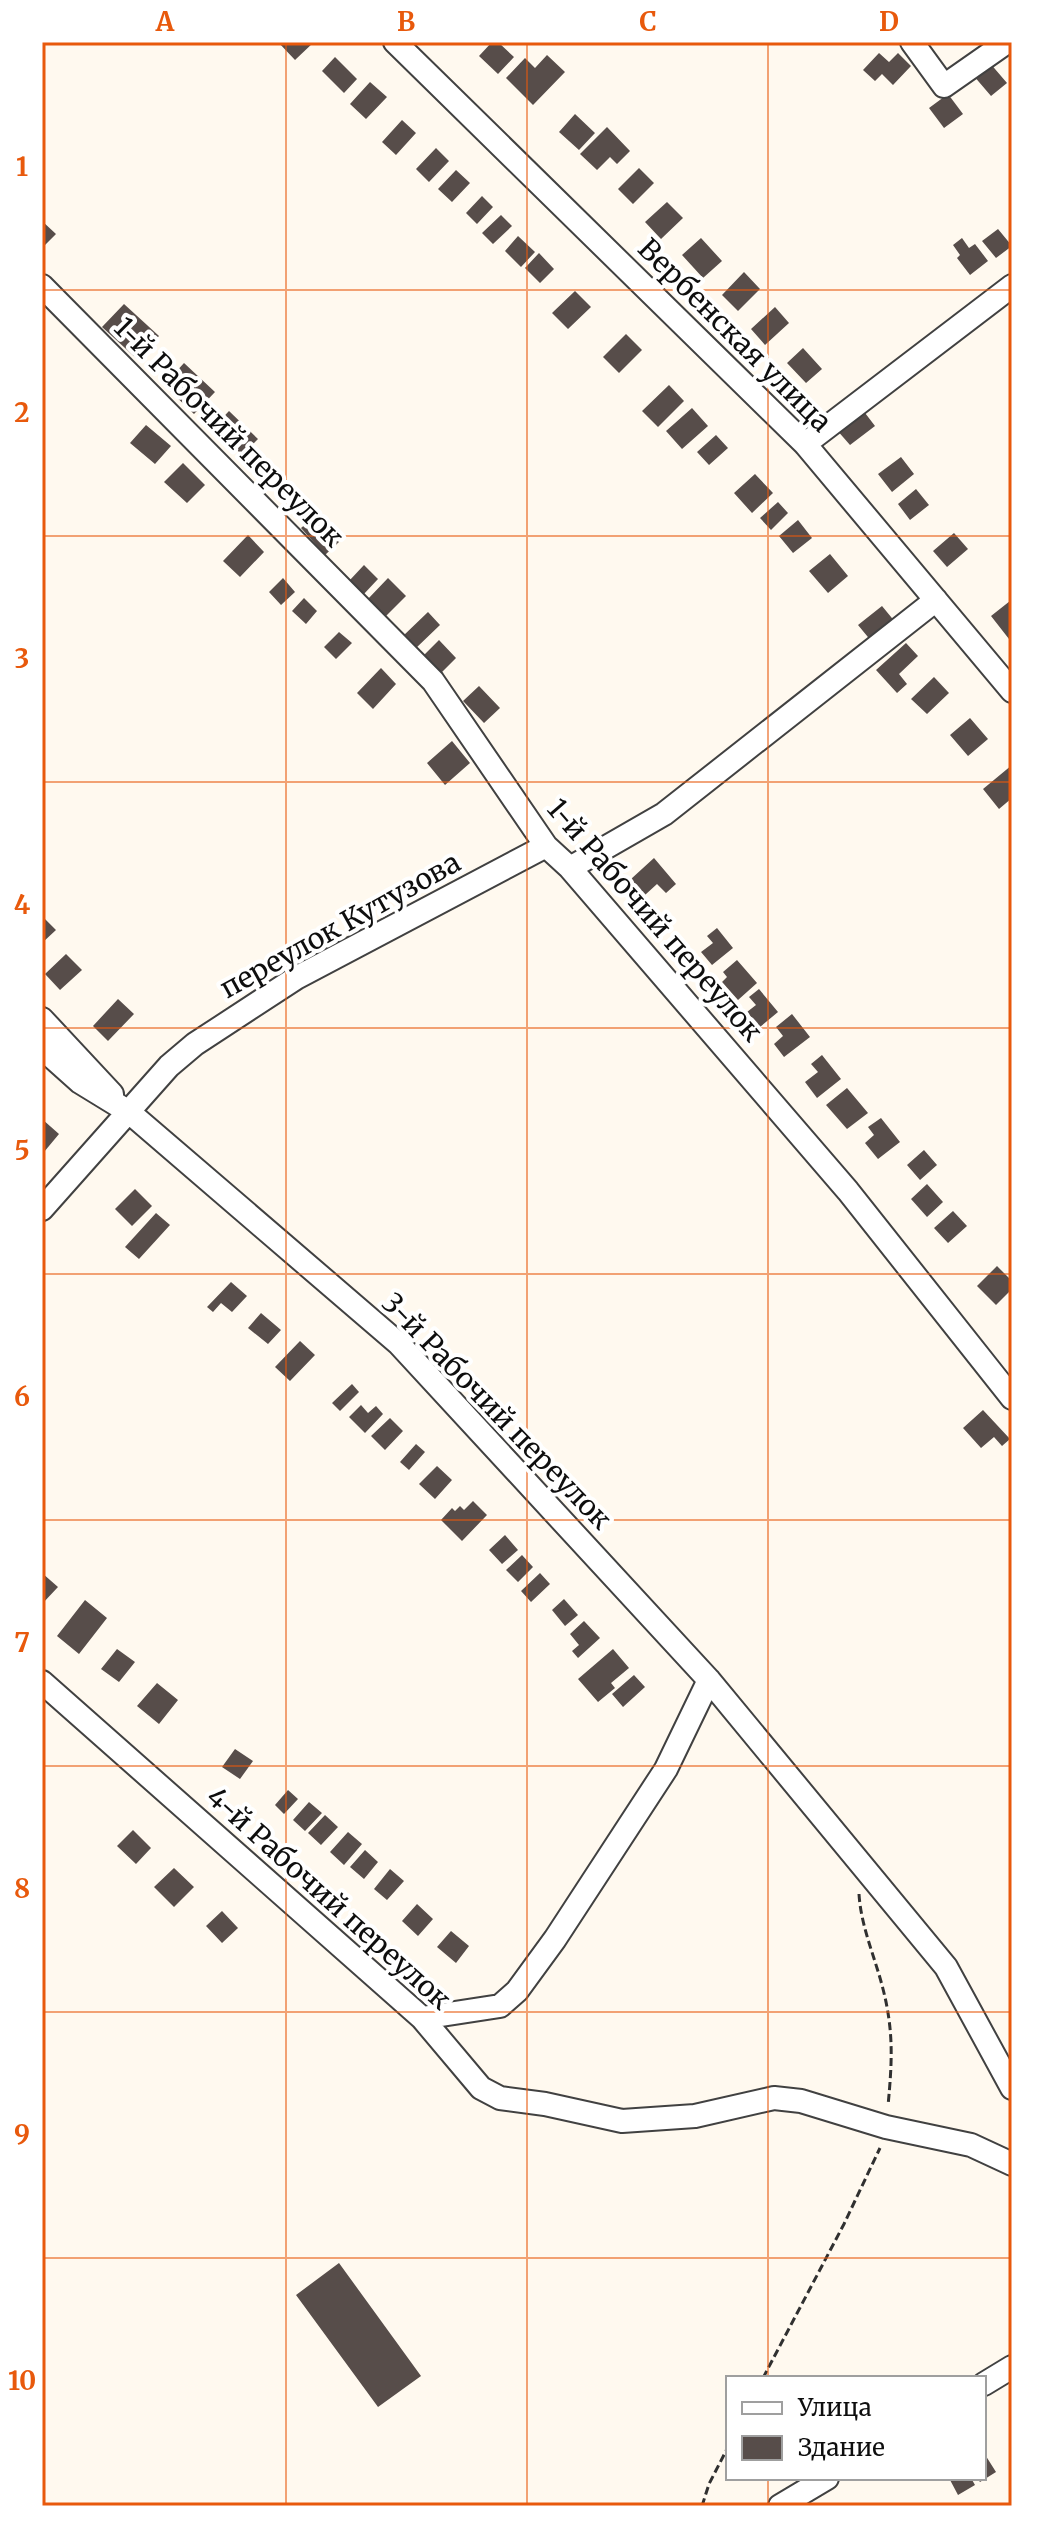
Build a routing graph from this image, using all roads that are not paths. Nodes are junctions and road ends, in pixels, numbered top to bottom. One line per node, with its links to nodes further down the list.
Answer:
1 (395, 42): 6 (street, Вербенская улица)
2 (912, 42): 3 (street)
3 (1007, 42)
4 (42, 286): 9 (street, 1-й Рабочий переулок)
5 (1012, 286): 6 (street)
6 (805, 444): 7 (street, Вербенская улица)
7 (936, 600): 8 (street, Вербенская улица); 10 (street)
8 (1012, 691)
9 (546, 846): 10 (street, 1-й Рабочий переулок); 13 (street, переулок Кутузова)
10 (570, 868): 15 (street, 1-й Рабочий переулок)
11 (42, 1019): 13 (street)
12 (42, 1048): 13 (street, 3-й Рабочий переулок)
13 (129, 1112): 14 (street, переулок Кутузова); 16 (street, 3-й Рабочий переулок)
14 (42, 1209)
15 (1012, 1398)
16 (709, 1680): 18 (street); 19 (street, 3-й Рабочий переулок)
17 (42, 1682): 18 (street, 4-й Рабочий переулок)
18 (422, 2018): 20 (street, 4-й Рабочий переулок)
19 (1012, 2088)
20 (1012, 2164)
21 (1012, 2367): 22 (street)
22 (986, 2383)
23 (824, 2480): 24 (street)
24 (780, 2506)

